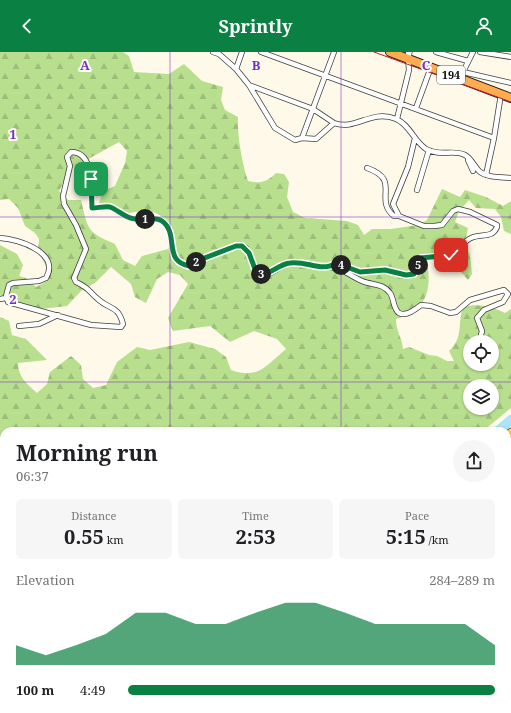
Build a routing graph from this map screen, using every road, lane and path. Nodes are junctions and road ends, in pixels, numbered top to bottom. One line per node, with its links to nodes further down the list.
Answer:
1 (213, 52): 13 (street)
2 (242, 52): 13 (street)
3 (261, 52): 14 (street)
4 (334, 52): 14 (street)
5 (390, 52): 9 (highway, 194)
6 (436, 52): 11 (street)
7 (473, 52): 11 (street)
8 (480, 52): 10 (street)
9 (409, 55): 12 (highway, 194); 21 (street)
10 (511, 57)
11 (468, 61): 15 (street)
12 (431, 67): 18 (highway, 194); 22 (street)
13 (236, 70): 17 (street)
14 (325, 75): 21 (street); 23 (street)
15 (488, 78): 16 (street); 18 (street)
16 (511, 83)
17 (249, 85): 23 (street); 26 (street)
18 (484, 88): 19 (highway, 194)
19 (501, 94): 20 (highway, 194); 28 (street)
20 (511, 98)
21 (400, 102): 22 (street); 24 (street)
22 (416, 108): 28 (street)
23 (313, 109): 25 (street); 26 (street)
24 (397, 119): 25 (street); 27 (street)
25 (334, 123): 26 (street)
26 (302, 138)
27 (415, 138): 29 (street); 36 (street)
28 (494, 138): 33 (street)
29 (429, 150): 30 (street); 35 (street)
30 (465, 155): 32 (street); 33 (street)
31 (367, 168): 36 (street)
32 (472, 171)
33 (486, 175): 34 (street)
34 (511, 178)
35 (417, 190)
36 (399, 216): 38 (street)
37 (0, 238): 39 (street)
38 (330, 267): 41 (street); 43 (street)
39 (6, 298): 40 (street); 41 (street)
40 (0, 299)
41 (58, 315): 42 (street)
42 (19, 326)
43 (481, 335)

